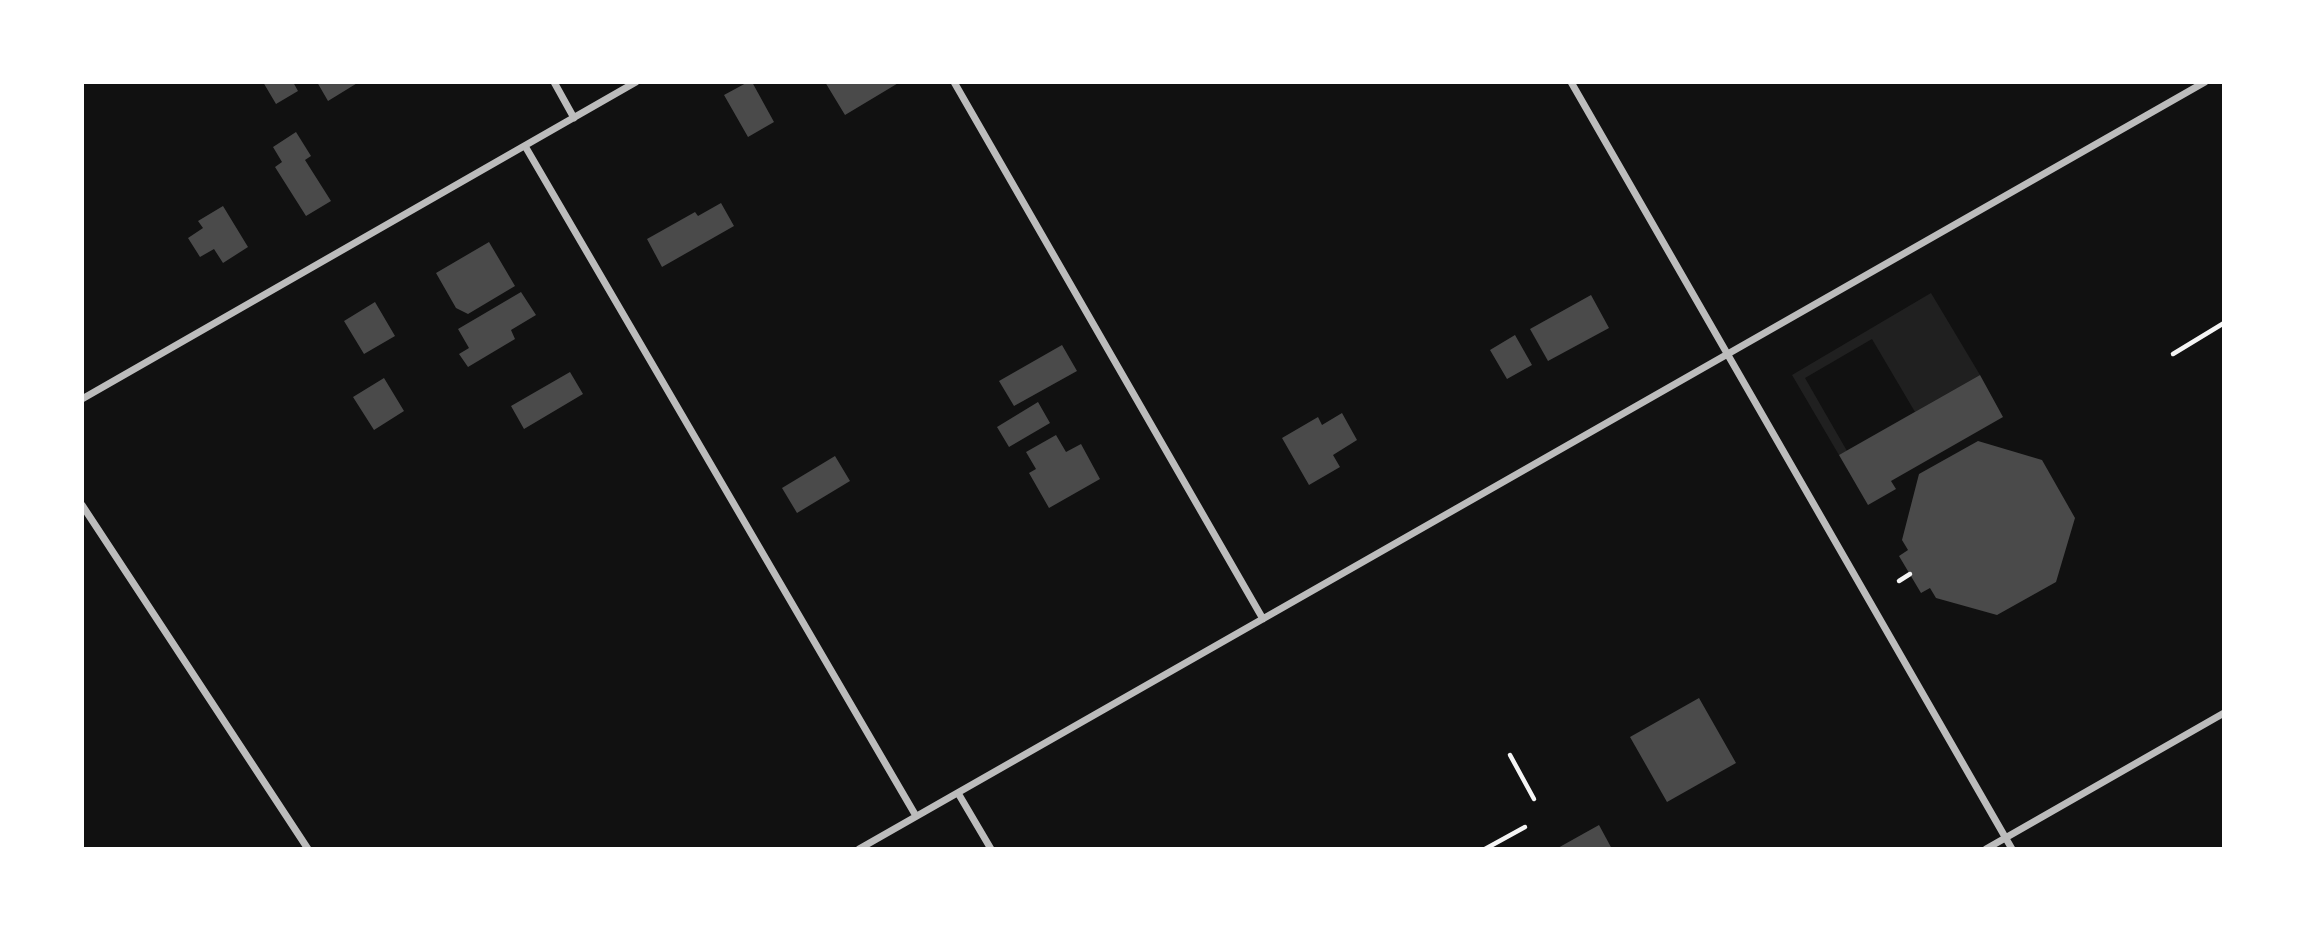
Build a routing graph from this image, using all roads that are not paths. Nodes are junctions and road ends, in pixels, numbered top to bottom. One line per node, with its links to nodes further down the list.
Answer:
1 (554, 82): 6 (street)
2 (636, 82): 6 (street)
3 (954, 82): 11 (street)
4 (1571, 82): 8 (street)
5 (2205, 82): 8 (street)
6 (574, 118): 7 (street)
7 (526, 146): 9 (street); 14 (street)
8 (1728, 354): 11 (street); 15 (street)
9 (82, 399)
10 (82, 505): 16 (street)
11 (1263, 619): 13 (street)
12 (2224, 713): 15 (street)
13 (958, 793): 14 (street); 18 (street)
14 (916, 816): 17 (street)
15 (2005, 838): 19 (street); 20 (street)
16 (308, 849)
17 (859, 849)
18 (991, 849)
19 (1986, 849)
20 (2012, 849)

